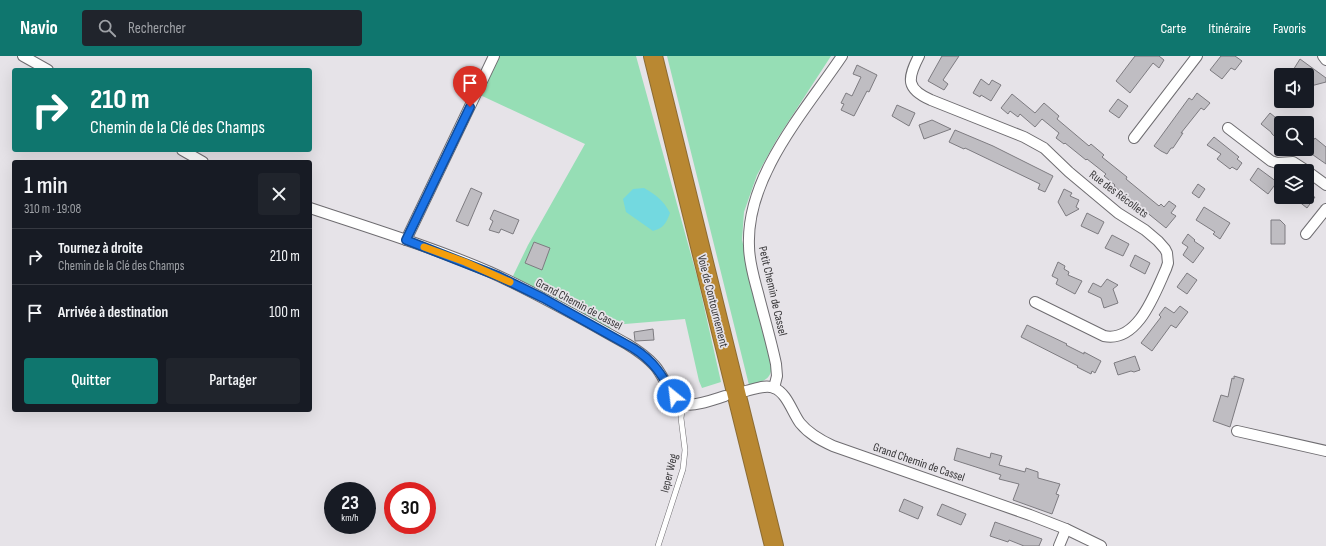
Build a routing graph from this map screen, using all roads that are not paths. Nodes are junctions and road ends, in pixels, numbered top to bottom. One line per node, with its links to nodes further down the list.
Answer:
1 (23, 56): 9 (street)
2 (494, 56): 20 (street)
3 (653, 56): 30 (highway, Voie de Contournement)
4 (842, 56): 22 (street, Petit Chemin de Cassel)
5 (919, 56): 21 (street, Rue des Récollets)
6 (1197, 56): 11 (street)
7 (1323, 56): 8 (street)
8 (1326, 60)
9 (44, 68)
10 (1228, 128): 14 (street)
11 (1134, 138)
12 (186, 152): 13 (street)
13 (200, 160)
14 (1296, 164)
15 (1314, 176): 16 (street)
16 (1326, 185)
17 (312, 209): 20 (street, Grand Chemin de Cassel)
18 (1326, 209): 19 (street)
19 (1306, 234)
20 (406, 240): 25 (street, Grand Chemin de Cassel)
21 (1035, 302)
22 (774, 388): 23 (street); 28 (street, Grand Chemin de Cassel)
23 (746, 391)
24 (725, 396): 25 (street)
25 (684, 404): 29 (lane, Ieper Weg)
26 (1236, 431): 27 (street)
27 (1326, 451)
28 (1066, 530): 31 (street); 32 (street, Grand Chemin de Cassel)
29 (658, 546)
30 (774, 546)
31 (1059, 546)
32 (1101, 546)

